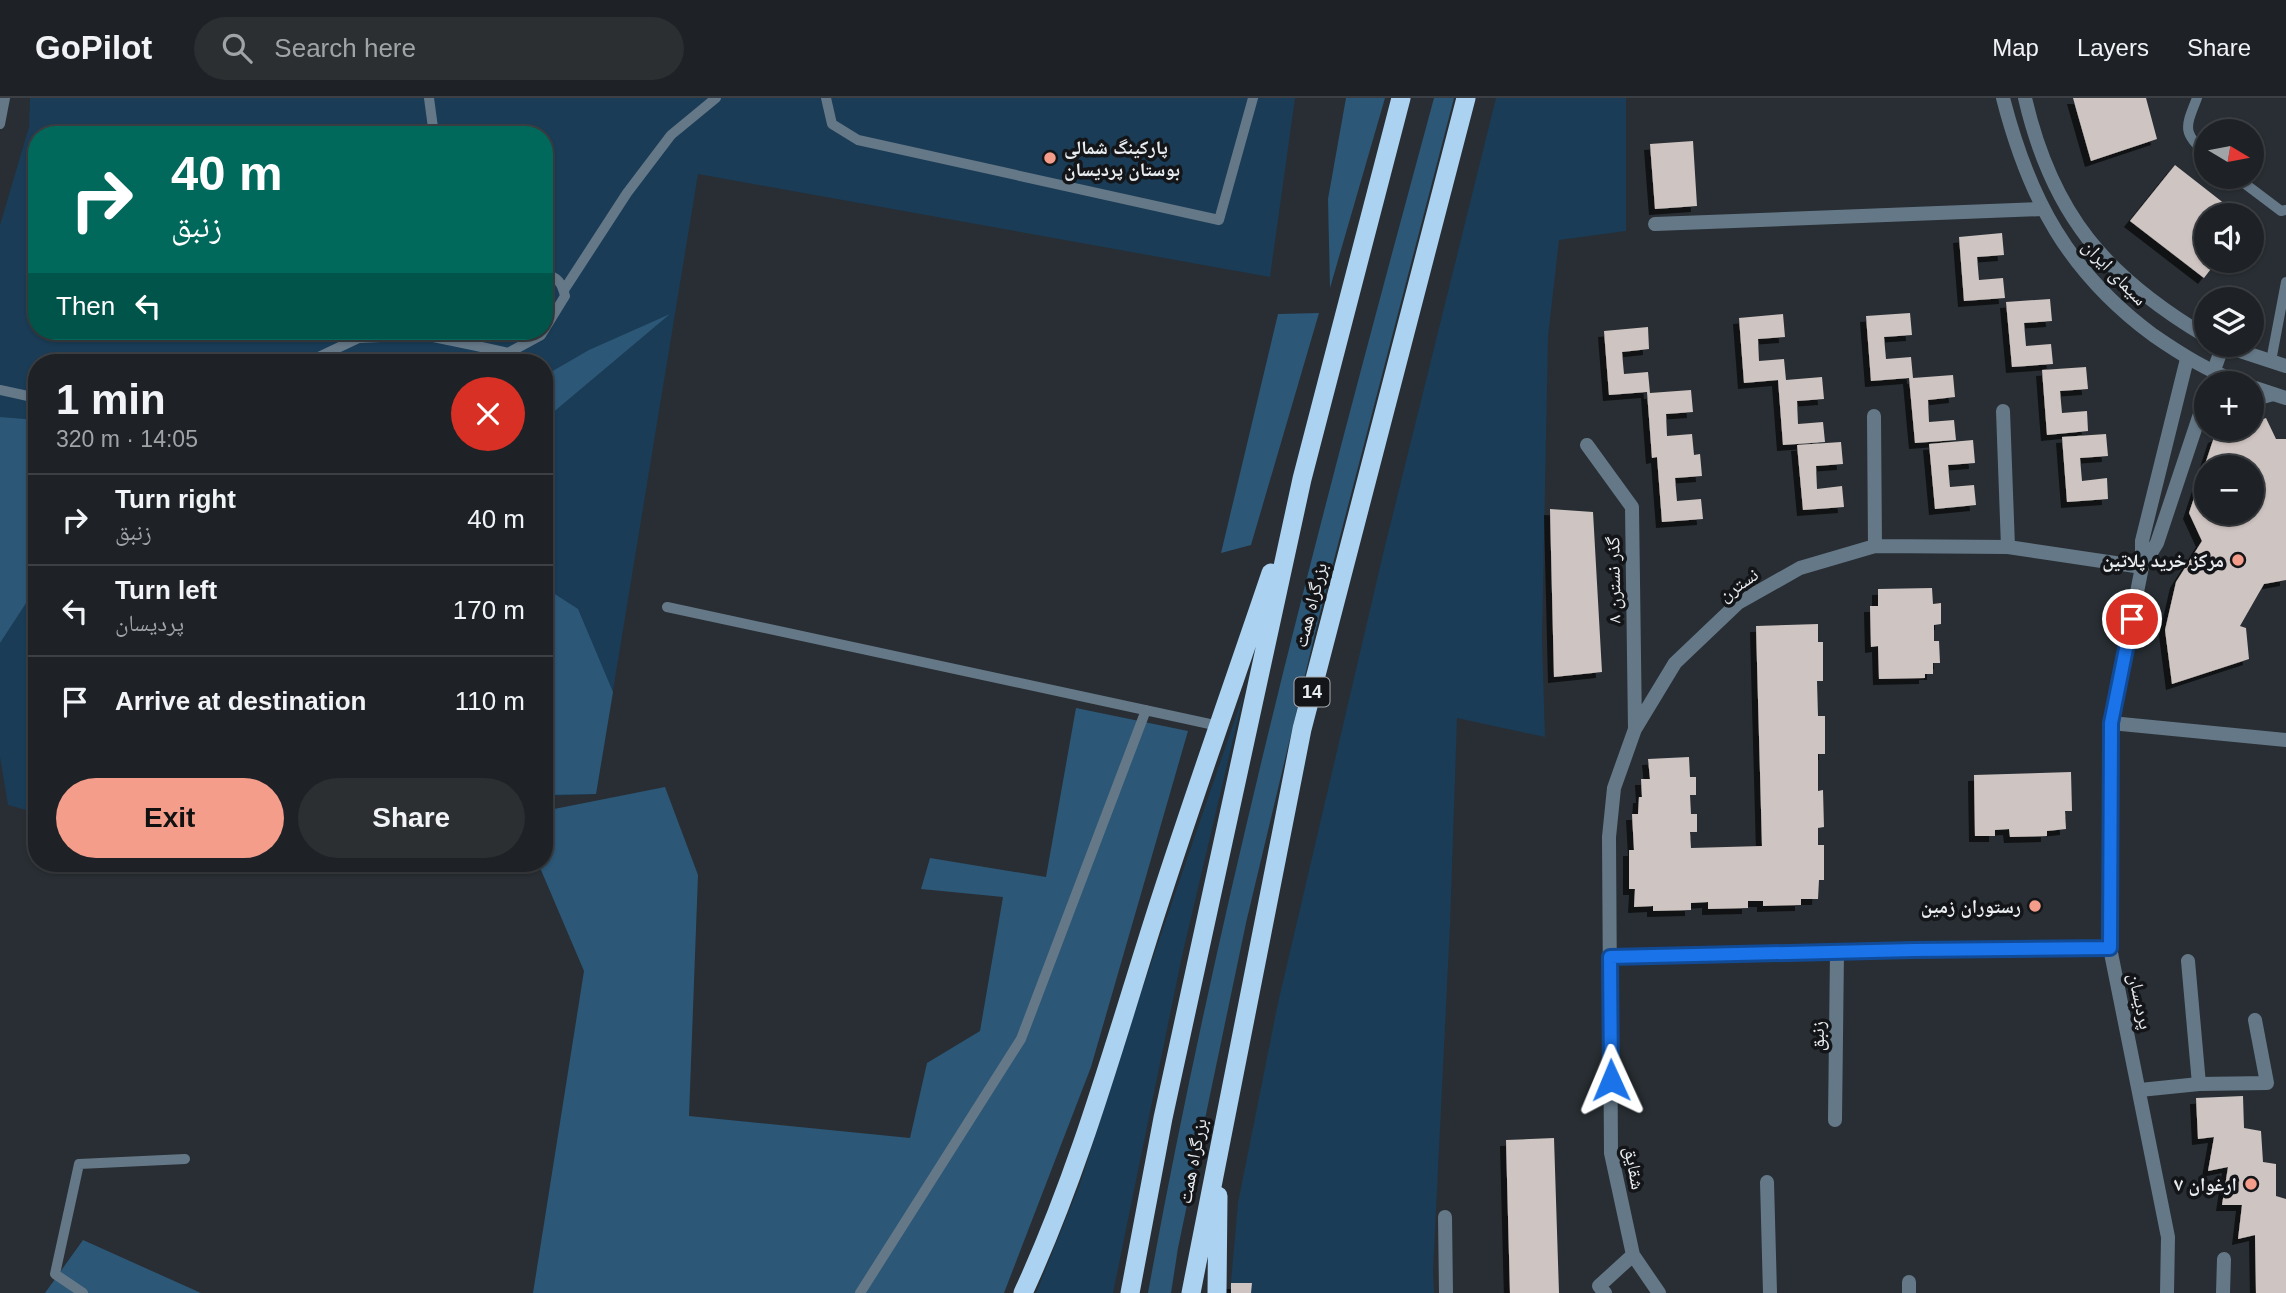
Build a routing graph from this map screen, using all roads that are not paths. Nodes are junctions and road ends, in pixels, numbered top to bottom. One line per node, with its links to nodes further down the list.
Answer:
1 (5, 98): 11 (lane)
2 (429, 98): 12 (lane)
3 (716, 98): 21 (lane)
4 (826, 98): 5 (lane)
5 (1253, 98)
6 (1401, 98): 41 (highway, بزرگراه همت)
7 (1466, 98): 59 (highway, بزرگراه همت / 14)
8 (2003, 98): 16 (street, سیمای ایران)
9 (2025, 98): 15 (street, سیمای ایران)
10 (2197, 98): 13 (lane)
11 (0, 124)
12 (433, 126)
13 (2194, 144)
14 (2252, 189): 17 (lane)
15 (2066, 205): 16 (street); 23 (street, سیمای ایران)
16 (2043, 209): 18 (street); 31 (street, سیمای ایران)
17 (2286, 210)
18 (1655, 225)
19 (553, 277): 21 (lane)
20 (2286, 282): 32 (lane)
21 (564, 290): 22 (lane)
22 (553, 317)
23 (2194, 329)
24 (355, 340): 29 (lane)
25 (448, 340): 28 (lane)
26 (472, 340): 28 (lane)
27 (532, 340): 28 (lane)
28 (477, 346)
29 (324, 354)
30 (2257, 357): 32 (street)
31 (2188, 359): 34 (street, سیمای ایران); 44 (street)
32 (2271, 362): 33 (street)
33 (2286, 366)
34 (2203, 371)
35 (0, 390): 36 (lane)
36 (28, 396)
37 (2003, 411): 43 (street)
38 (1874, 416): 42 (street)
39 (2194, 436): 44 (street, پردیسان)
40 (1587, 445): 49 (street, گذر نسترن ۸)
41 (1302, 479): 48 (highway); 68 (highway, بزرگراه همت)
42 (1875, 546): 43 (street, نسترن); 49 (street, نسترن)
43 (2008, 547): 44 (street, نسترن)
44 (2142, 567): 47 (street, پردیسان)
45 (667, 607): 46 (lane)
46 (1146, 710): 48 (lane); 66 (lane)
47 (2111, 723): 50 (street); 51 (street, پردیسان)
48 (1219, 726): 67 (highway)
49 (1634, 729): 53 (street, نسترن)
50 (2286, 740)
51 (2110, 948): 52 (street); 57 (street, پردیسان)
52 (1836, 952): 53 (street); 58 (street, زنبق)
53 (1610, 957): 63 (street, شقایق)
54 (2188, 961): 56 (street)
55 (2255, 1020): 56 (street)
56 (2199, 1084): 57 (street)
57 (2140, 1090): 75 (street, پردیسان)
58 (1835, 1119)
59 (1218, 1146): 69 (highway, بزرگراه همت / 14); 70 (highway)
60 (185, 1159): 65 (lane)
61 (1767, 1182): 74 (street)
62 (1445, 1217): 71 (street)
63 (1633, 1255): 72 (street); 73 (street, شقایق)
64 (2224, 1259): 76 (street)
65 (83, 1293)
66 (860, 1293)
67 (1023, 1293)
68 (1130, 1293)
69 (1191, 1293)
70 (1217, 1293)
71 (1446, 1293)
72 (1605, 1293)
73 (1659, 1293)
74 (1770, 1293)
75 (2167, 1293)
76 (2223, 1293)

